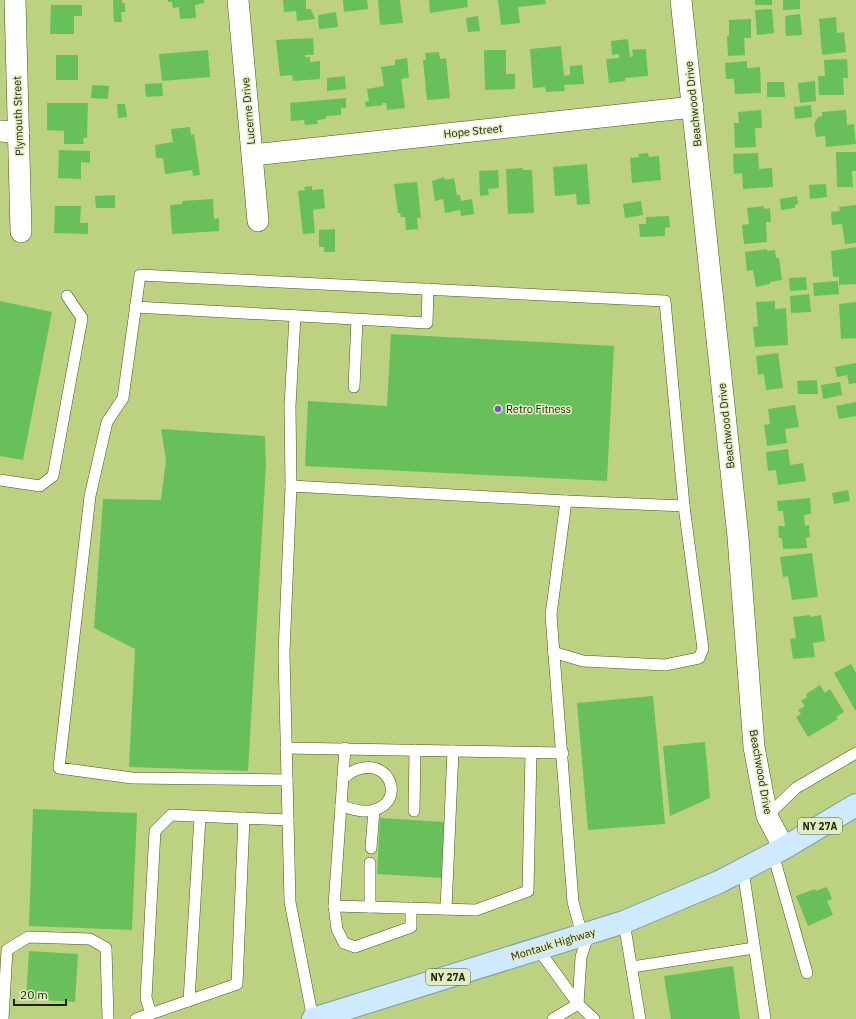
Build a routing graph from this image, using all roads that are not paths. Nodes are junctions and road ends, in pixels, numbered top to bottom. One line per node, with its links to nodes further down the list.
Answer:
1 (15, 0): 5 (street, Plymouth Street)
2 (238, 0): 6 (street, Lucerne Drive)
3 (681, 0): 4 (street, Beachwood Drive)
4 (693, 107): 6 (street, Hope Street); 33 (street, Beachwood Drive)
5 (10, 132): 8 (street, Plymouth Street)
6 (253, 155): 7 (street, Lucerne Drive)
7 (258, 222)
8 (21, 232)
9 (428, 289): 11 (lane); 13 (lane); 18 (lane)
10 (67, 296): 15 (lane)
11 (135, 307): 12 (lane); 28 (lane)
12 (295, 316): 13 (lane); 16 (lane)
13 (357, 320): 14 (lane)
14 (354, 386)
15 (0, 480)
16 (291, 486): 17 (lane); 20 (lane)
17 (566, 501): 18 (lane); 19 (lane)
18 (684, 506): 19 (lane)
19 (553, 652): 24 (lane)
20 (286, 748): 21 (lane); 28 (lane)
21 (345, 748): 22 (lane); 27 (lane)
22 (415, 750): 23 (lane); 32 (lane)
23 (453, 751): 26 (lane); 44 (lane)
24 (563, 752): 26 (lane); 46 (lane)
25 (856, 752): 33 (lane)
26 (531, 753): 44 (lane)
27 (343, 778): 30 (lane); 31 (lane)
28 (287, 780): 36 (lane)
29 (856, 805): 38 (main road, NY 27A)
30 (341, 806): 31 (lane); 41 (lane)
31 (374, 810): 37 (lane)
32 (414, 811)
33 (767, 816): 38 (street, Beachwood Drive)
34 (200, 817): 35 (lane); 51 (lane); 53 (lane)
35 (244, 818): 36 (lane); 51 (lane)
36 (288, 820): 56 (lane)
37 (371, 848)
38 (779, 851): 40 (main road, Montauk Highway / NY 27A); 50 (lane)
39 (370, 863): 42 (lane)
40 (743, 870): 45 (main road, Montauk Highway / NY 27A); 47 (lane)
41 (334, 906): 42 (lane); 43 (lane)
42 (370, 907): 43 (lane)
43 (411, 908): 44 (lane)
44 (446, 909)
45 (624, 922): 46 (main road, Montauk Highway / NY 27A); 49 (lane)
46 (586, 934): 48 (main road, Montauk Highway / NY 27A); 52 (lane)
47 (754, 948): 49 (lane); 60 (lane)
48 (538, 949): 52 (lane); 56 (main road, Montauk Highway / NY 27A)
49 (632, 967): 59 (lane)
50 (807, 973)
51 (188, 1001): 53 (lane)
52 (578, 1004): 57 (lane); 58 (lane)
53 (149, 1016)
54 (3, 1019): 55 (lane)
55 (108, 1019)
56 (313, 1019)
57 (553, 1019)
58 (594, 1019)
59 (640, 1019)
60 (765, 1019)

